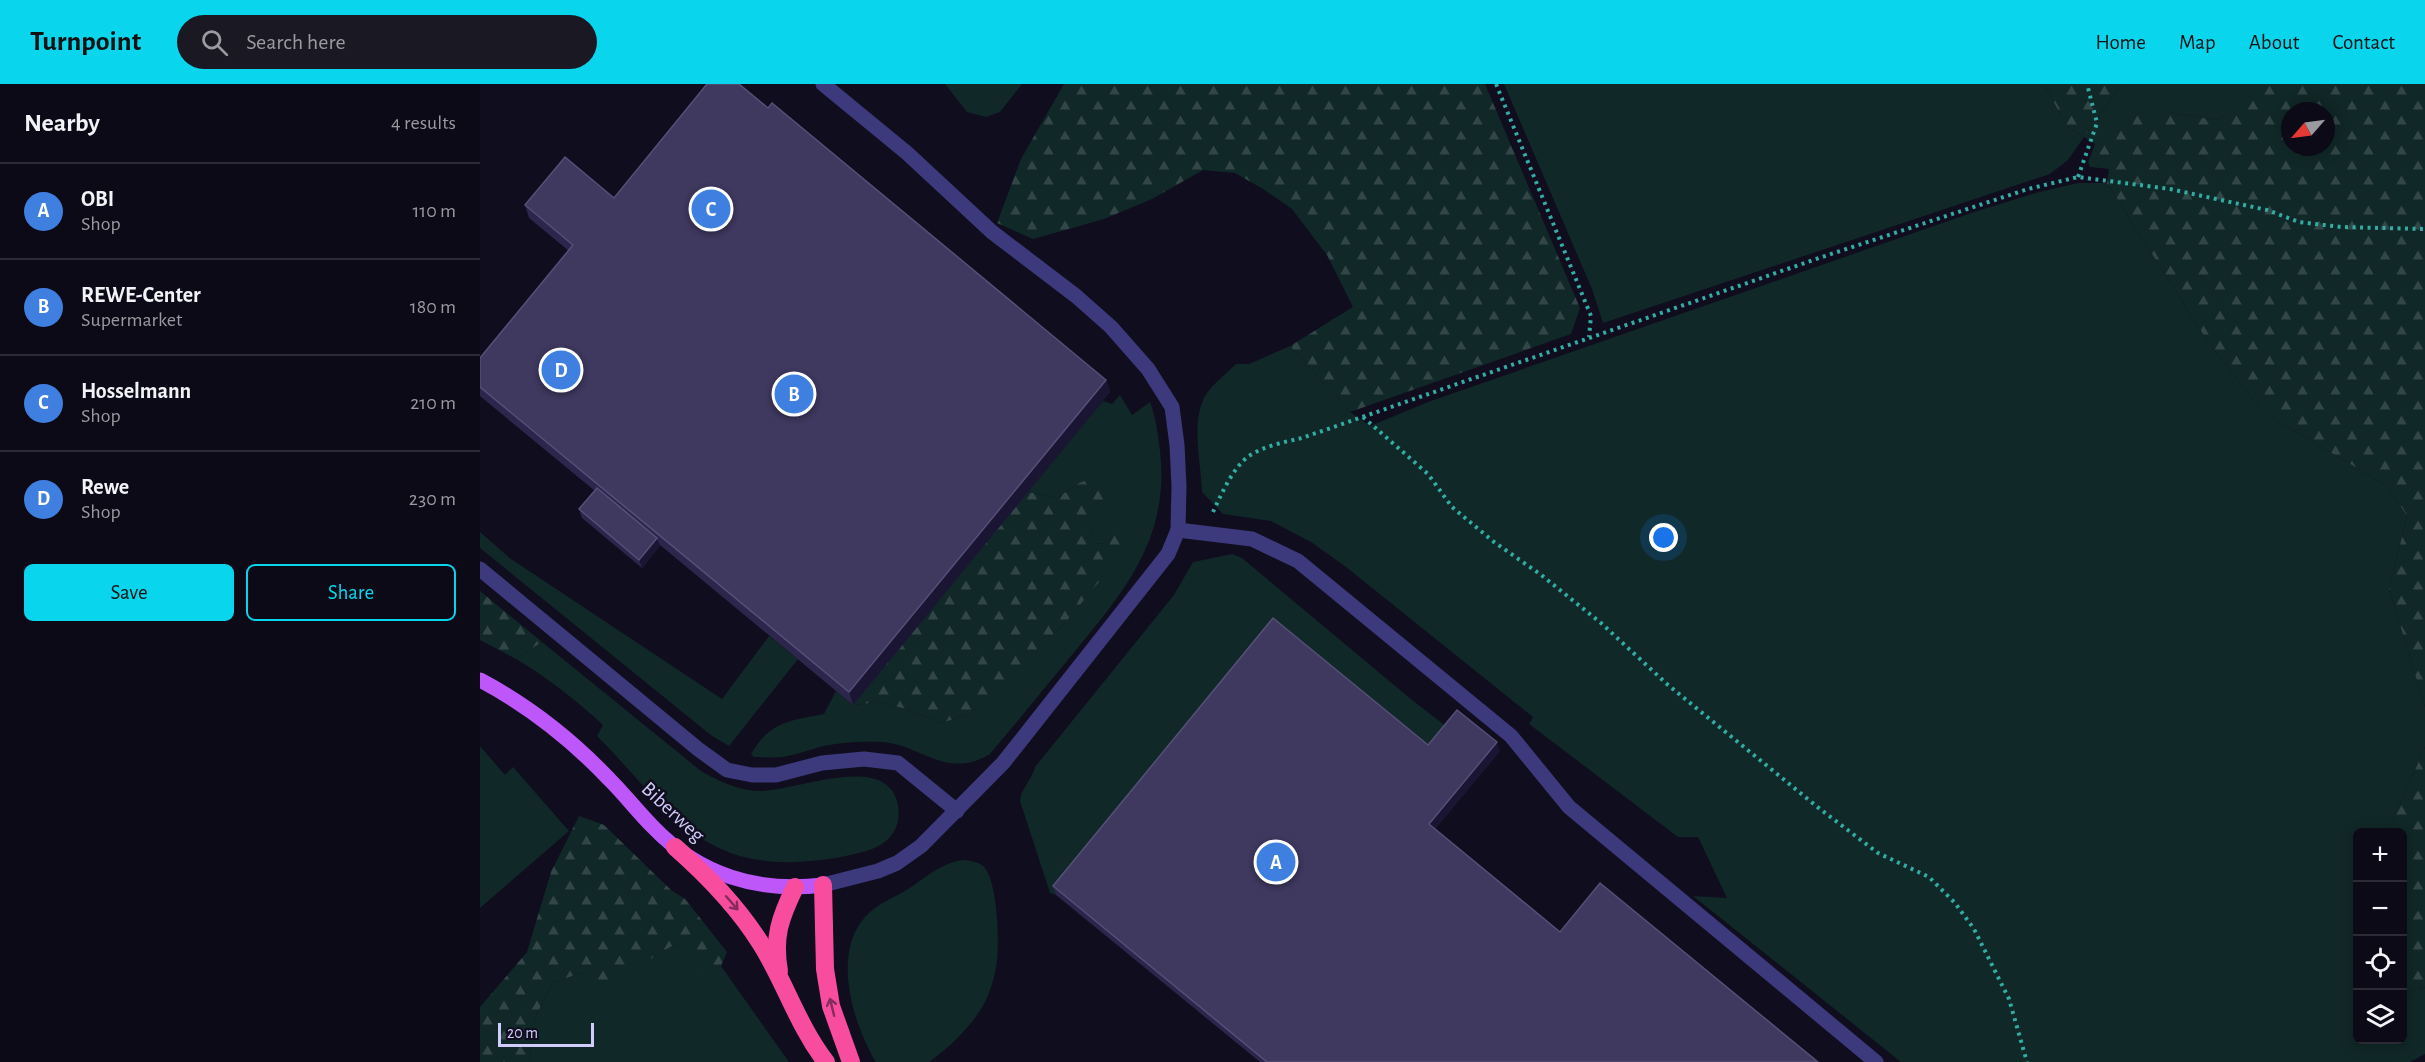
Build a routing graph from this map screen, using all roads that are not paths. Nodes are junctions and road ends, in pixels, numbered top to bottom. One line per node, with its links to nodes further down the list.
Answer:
1 (823, 84): 2 (street)
2 (1178, 530): 5 (street, Biberweg); 12 (street)
3 (480, 569): 5 (street)
4 (480, 680): 6 (main road, Biberweg)
5 (957, 812): 7 (street, Biberweg)
6 (675, 847): 8 (main road, Biberweg); 9 (highway, one-way to 9)
7 (823, 885): 8 (main road, Biberweg); 11 (highway, one-way to 7)
8 (795, 887): 9 (highway)
9 (782, 985): 10 (highway)
10 (826, 1062)
11 (851, 1062)
12 (1876, 1062)

